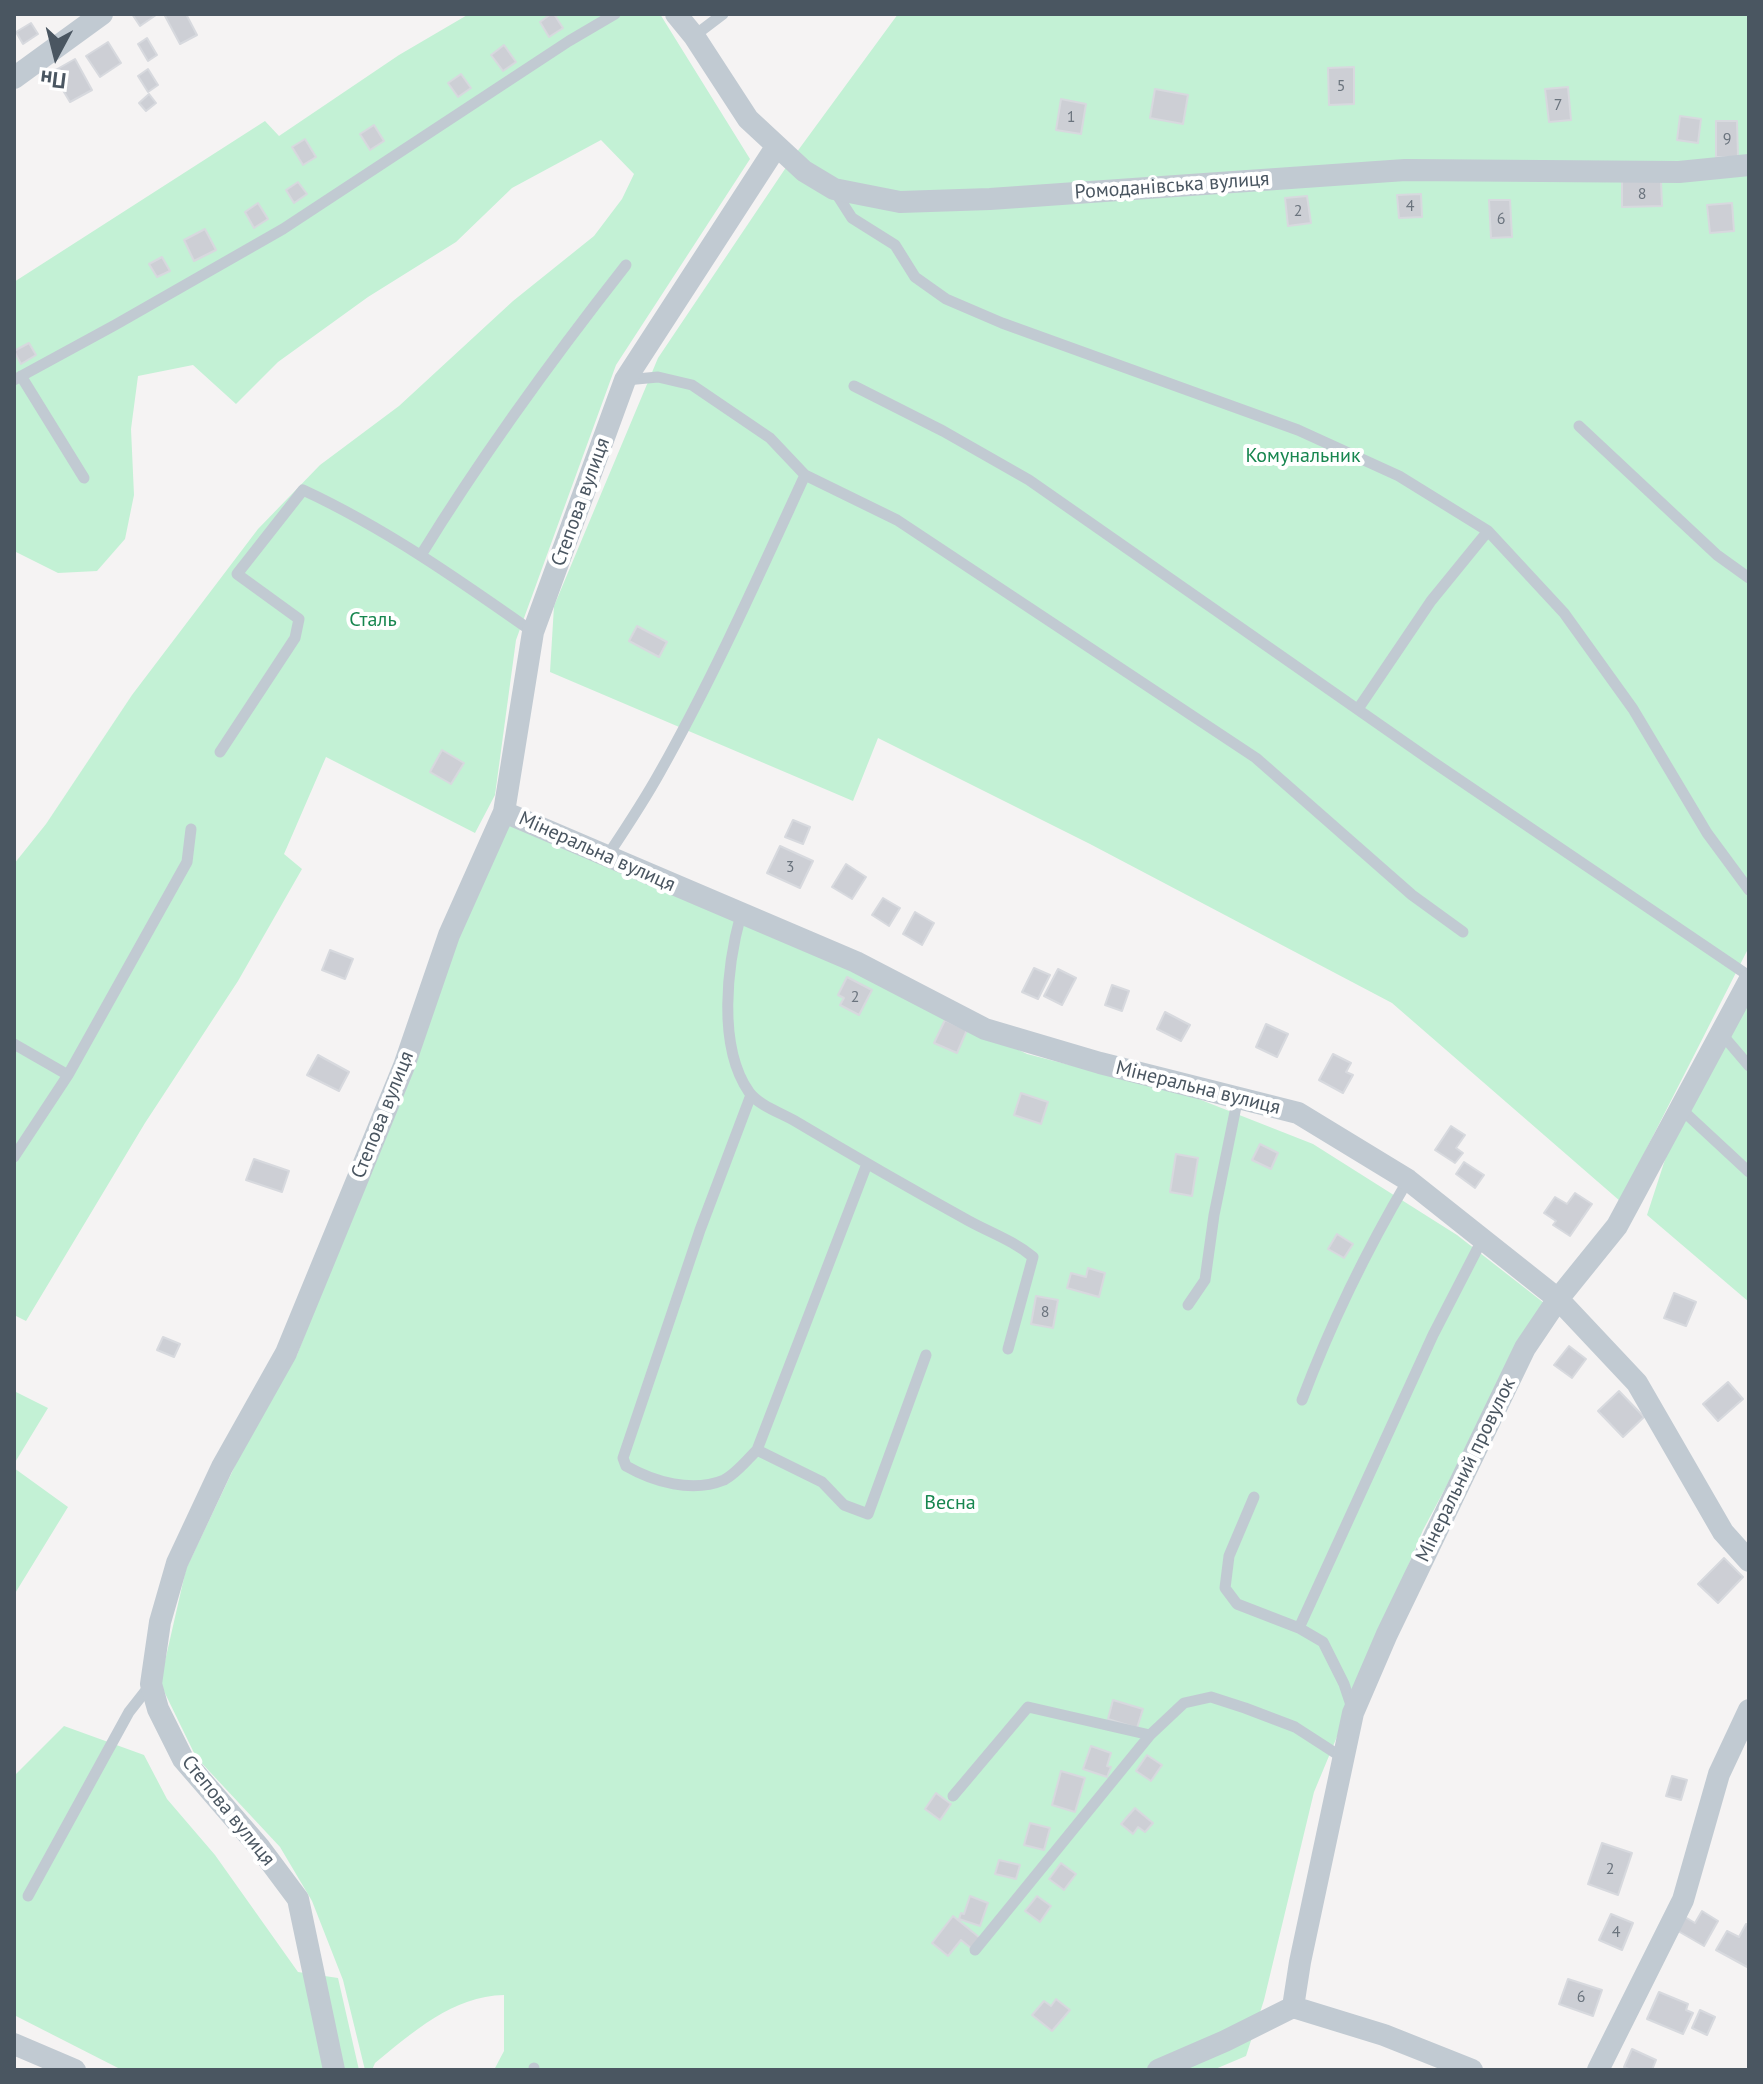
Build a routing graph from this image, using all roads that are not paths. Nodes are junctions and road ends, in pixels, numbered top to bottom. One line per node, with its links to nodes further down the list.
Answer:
1 (102, 14): 6 (street)
2 (615, 14): 11 (lane)
3 (676, 14): 5 (street, Ромоданівська вулиця)
4 (723, 14): 5 (lane)
5 (694, 36): 7 (street, Ромоданівська вулиця)
6 (14, 78)
7 (776, 147): 9 (street, Ромоданівська вулиця); 12 (street, Степова вулиця)
8 (1749, 165): 9 (street, Ромоданівська вулиця)
9 (834, 189): 17 (lane)
10 (626, 265): 18 (lane)
11 (17, 378): 16 (lane)
12 (625, 380): 15 (lane); 20 (street, Степова вулиця)
13 (854, 386): 21 (lane)
14 (1579, 426): 19 (lane)
15 (805, 475): 25 (lane); 28 (lane)
16 (84, 478)
17 (1488, 531): 21 (lane); 26 (lane)
18 (421, 555): 20 (lane); 22 (lane)
19 (1749, 578)
20 (533, 632): 23 (street, Степова вулиця)
21 (1358, 709): 29 (lane)
22 (220, 752)
23 (504, 812): 25 (street, Мінеральна вулиця); 51 (street, Степова вулиця)
24 (191, 829): 33 (lane)
25 (608, 855): 27 (street, Мінеральна вулиця)
26 (1749, 890)
27 (741, 914): 34 (lane); 35 (street, Мінеральна вулиця)
28 (1463, 932)
29 (1749, 978): 30 (street, Мінеральний провулок)
30 (1720, 1031): 32 (lane); 36 (street, Мінеральний провулок)
31 (14, 1044): 33 (lane)
32 (1749, 1066)
33 (68, 1075): 37 (lane)
34 (751, 1095): 38 (lane); 47 (lane)
35 (1238, 1097): 40 (street, Мінеральна вулиця); 43 (lane)
36 (1680, 1108): 39 (lane); 42 (street, Мінеральний провулок)
37 (14, 1157)
38 (867, 1164): 44 (lane); 47 (lane)
39 (1749, 1172)
40 (1408, 1180): 41 (street, Мінеральна вулиця); 46 (lane)
41 (1483, 1238): 42 (street, Мінеральна вулиця); 50 (lane)
42 (1558, 1299): 49 (street, Мінеральна вулиця); 53 (street, Мінеральний провулок)
43 (1188, 1305)
44 (1008, 1349)
45 (926, 1355): 47 (lane)
46 (1302, 1400)
47 (757, 1450)
48 (1254, 1497): 50 (lane)
49 (1749, 1561)
50 (1299, 1628): 53 (lane)
51 (151, 1684): 57 (lane); 62 (street, Степова вулиця)
52 (1749, 1710): 65 (street)
53 (1353, 1713): 55 (street, Мінеральний провулок)
54 (1150, 1735): 55 (lane); 56 (lane); 58 (lane)
55 (1343, 1758): 59 (street, Мінеральний провулок)
56 (953, 1796)
57 (28, 1896)
58 (975, 1950)
59 (1293, 2007): 63 (street); 64 (street)
60 (14, 2044): 61 (street)
61 (75, 2070)
62 (334, 2070)
63 (1158, 2070)
64 (1472, 2070)
65 (1598, 2070)

